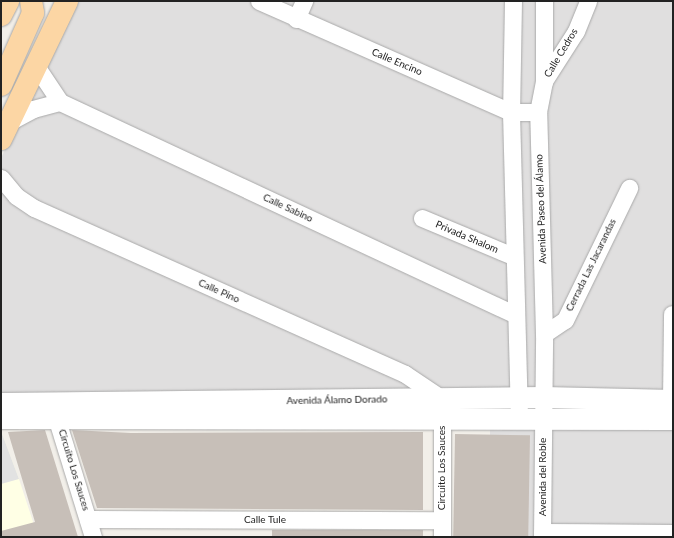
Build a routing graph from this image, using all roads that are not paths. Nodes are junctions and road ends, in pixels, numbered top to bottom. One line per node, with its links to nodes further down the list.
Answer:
1 (8, 1): 9 (main road)
2 (31, 1): 13 (main road)
3 (67, 1): 11 (main road)
4 (259, 1): 10 (street, Calle Encino)
5 (304, 1): 10 (street)
6 (513, 1): 15 (street)
7 (544, 1): 12 (street, Avenida Paseo del Álamo)
8 (588, 1): 12 (street, Calle Cedros)
9 (1, 15)
10 (296, 19): 15 (street, Calle Encino)
11 (36, 66): 14 (street); 17 (main road)
12 (544, 82): 16 (street, Avenida Paseo del Álamo)
13 (1, 85)
14 (60, 102): 17 (street); 23 (street, Calle Sabino)
15 (511, 112): 16 (street, Calle Encino); 21 (street)
16 (538, 112): 24 (street, Avenida Paseo del Álamo)
17 (5, 130)
18 (1, 178): 28 (street, Calle Pino)
19 (628, 188): 24 (street, Cerrada Las Jacarandas)
20 (422, 218): 21 (street, Privada Shalom)
21 (513, 256): 23 (street)
22 (672, 314): 27 (street)
23 (516, 315): 29 (street)
24 (544, 334): 25 (street, Avenida Paseo del Álamo)
25 (543, 397): 27 (street, Avenida Álamo Dorado); 29 (street, Avenida Álamo Dorado); 32 (street, Avenida Paseo del Álamo)
26 (1, 403): 30 (street, Avenida Álamo Dorado)
27 (672, 407): 32 (street, Avenida Álamo Dorado)
28 (442, 408): 29 (street, Avenida Álamo Dorado); 30 (street, Avenida Álamo Dorado); 34 (street, Circuito Los Sauces)
29 (520, 408): 32 (street, Avenida Álamo Dorado)
30 (55, 411): 31 (street, Avenida Álamo Dorado); 33 (street, Circuito Los Sauces)
31 (1, 418)
32 (543, 418): 35 (street, Avenida del Roble)
33 (88, 519): 34 (street, Calle Tule); 37 (street, Circuito Los Sauces)
34 (442, 520): 38 (street, Circuito Los Sauces)
35 (542, 534): 36 (street)
36 (672, 534)
37 (93, 537)
38 (442, 537)

